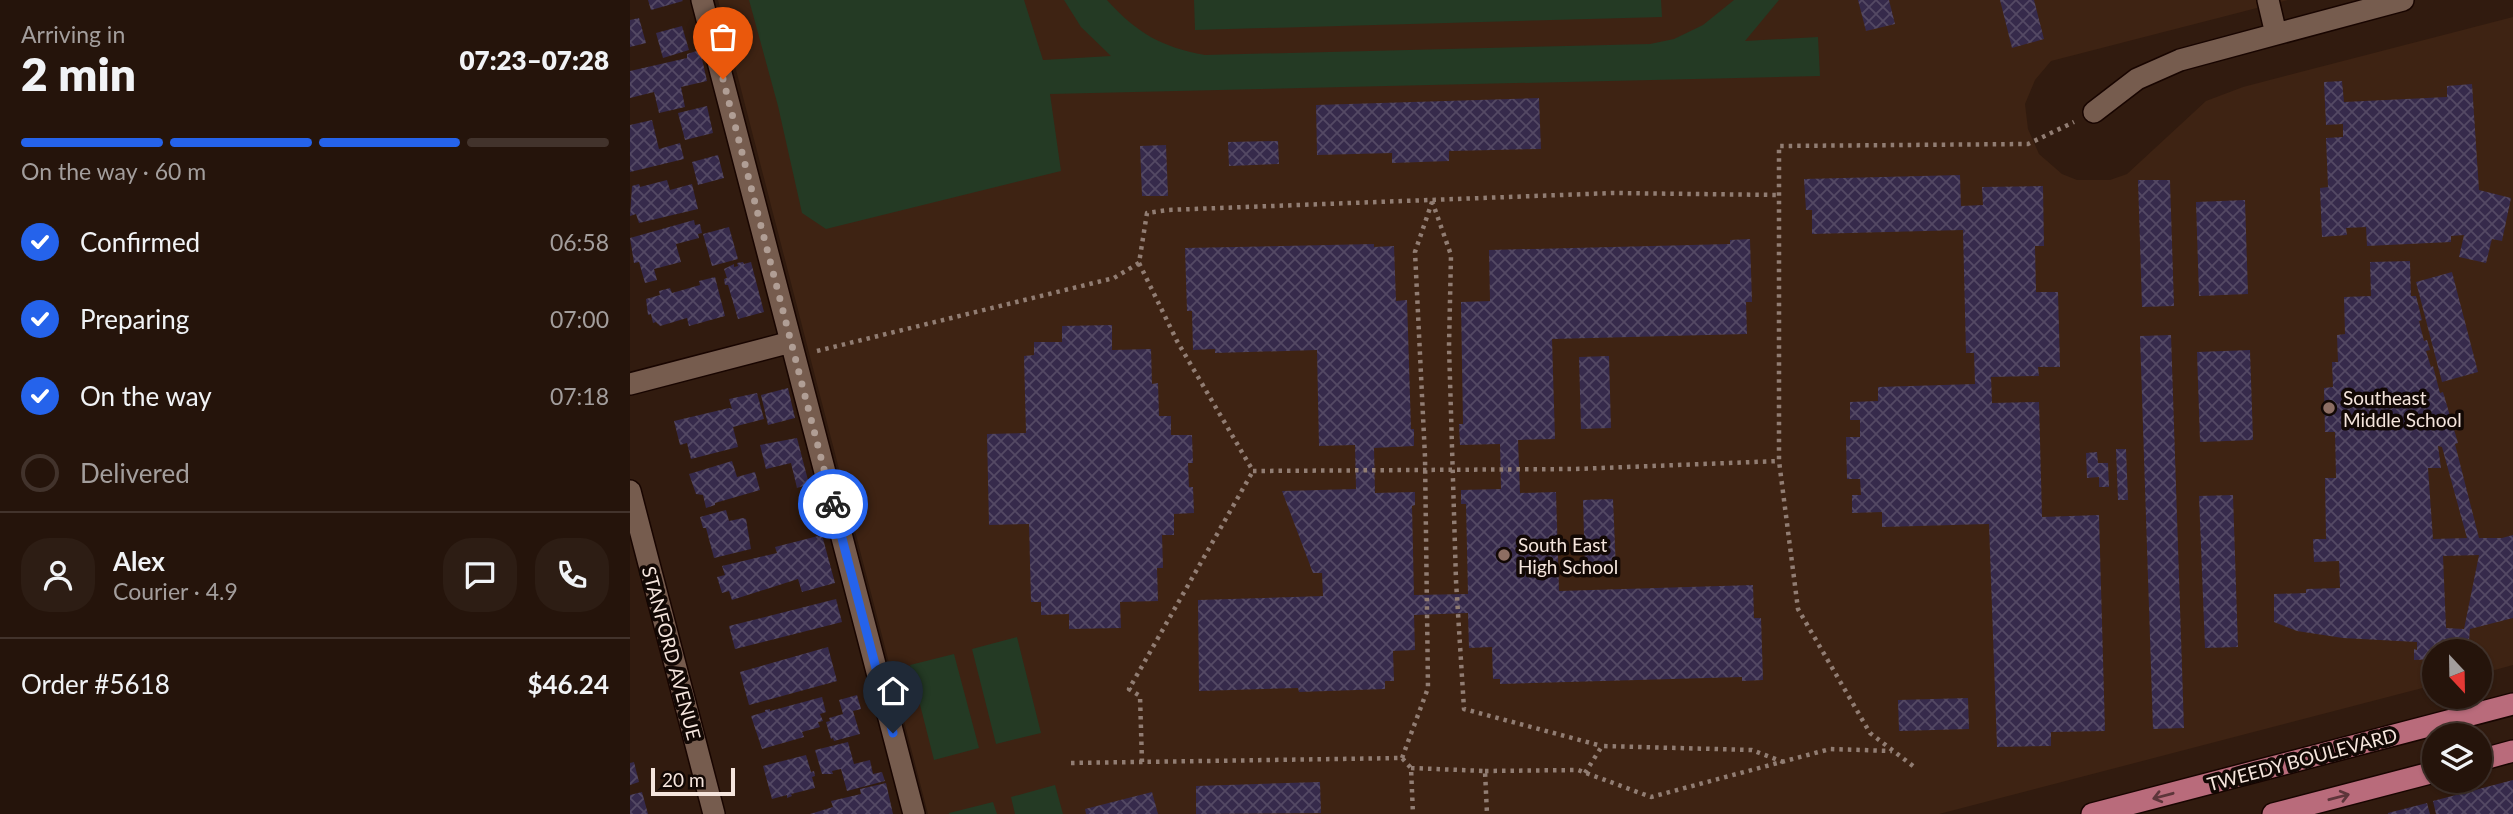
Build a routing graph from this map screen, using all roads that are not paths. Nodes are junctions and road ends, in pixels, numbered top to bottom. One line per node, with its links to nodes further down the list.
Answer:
1 (702, 0): 6 (street)
2 (2268, 0): 4 (street)
3 (2403, 0): 4 (street)
4 (2276, 33): 5 (street)
5 (2094, 112)
6 (793, 350): 7 (street); 14 (street)
7 (630, 384)
8 (630, 491): 13 (street, STANFORD AVENUE)
9 (2513, 704): 15 (main road, TWEEDY BOULEVARD, one-way to 15)
10 (2513, 751): 11 (main road)
11 (2492, 757)
12 (2422, 775): 16 (main road, one-way to 12)
13 (714, 814)
14 (914, 814)
15 (2092, 814)
16 (2273, 814)

